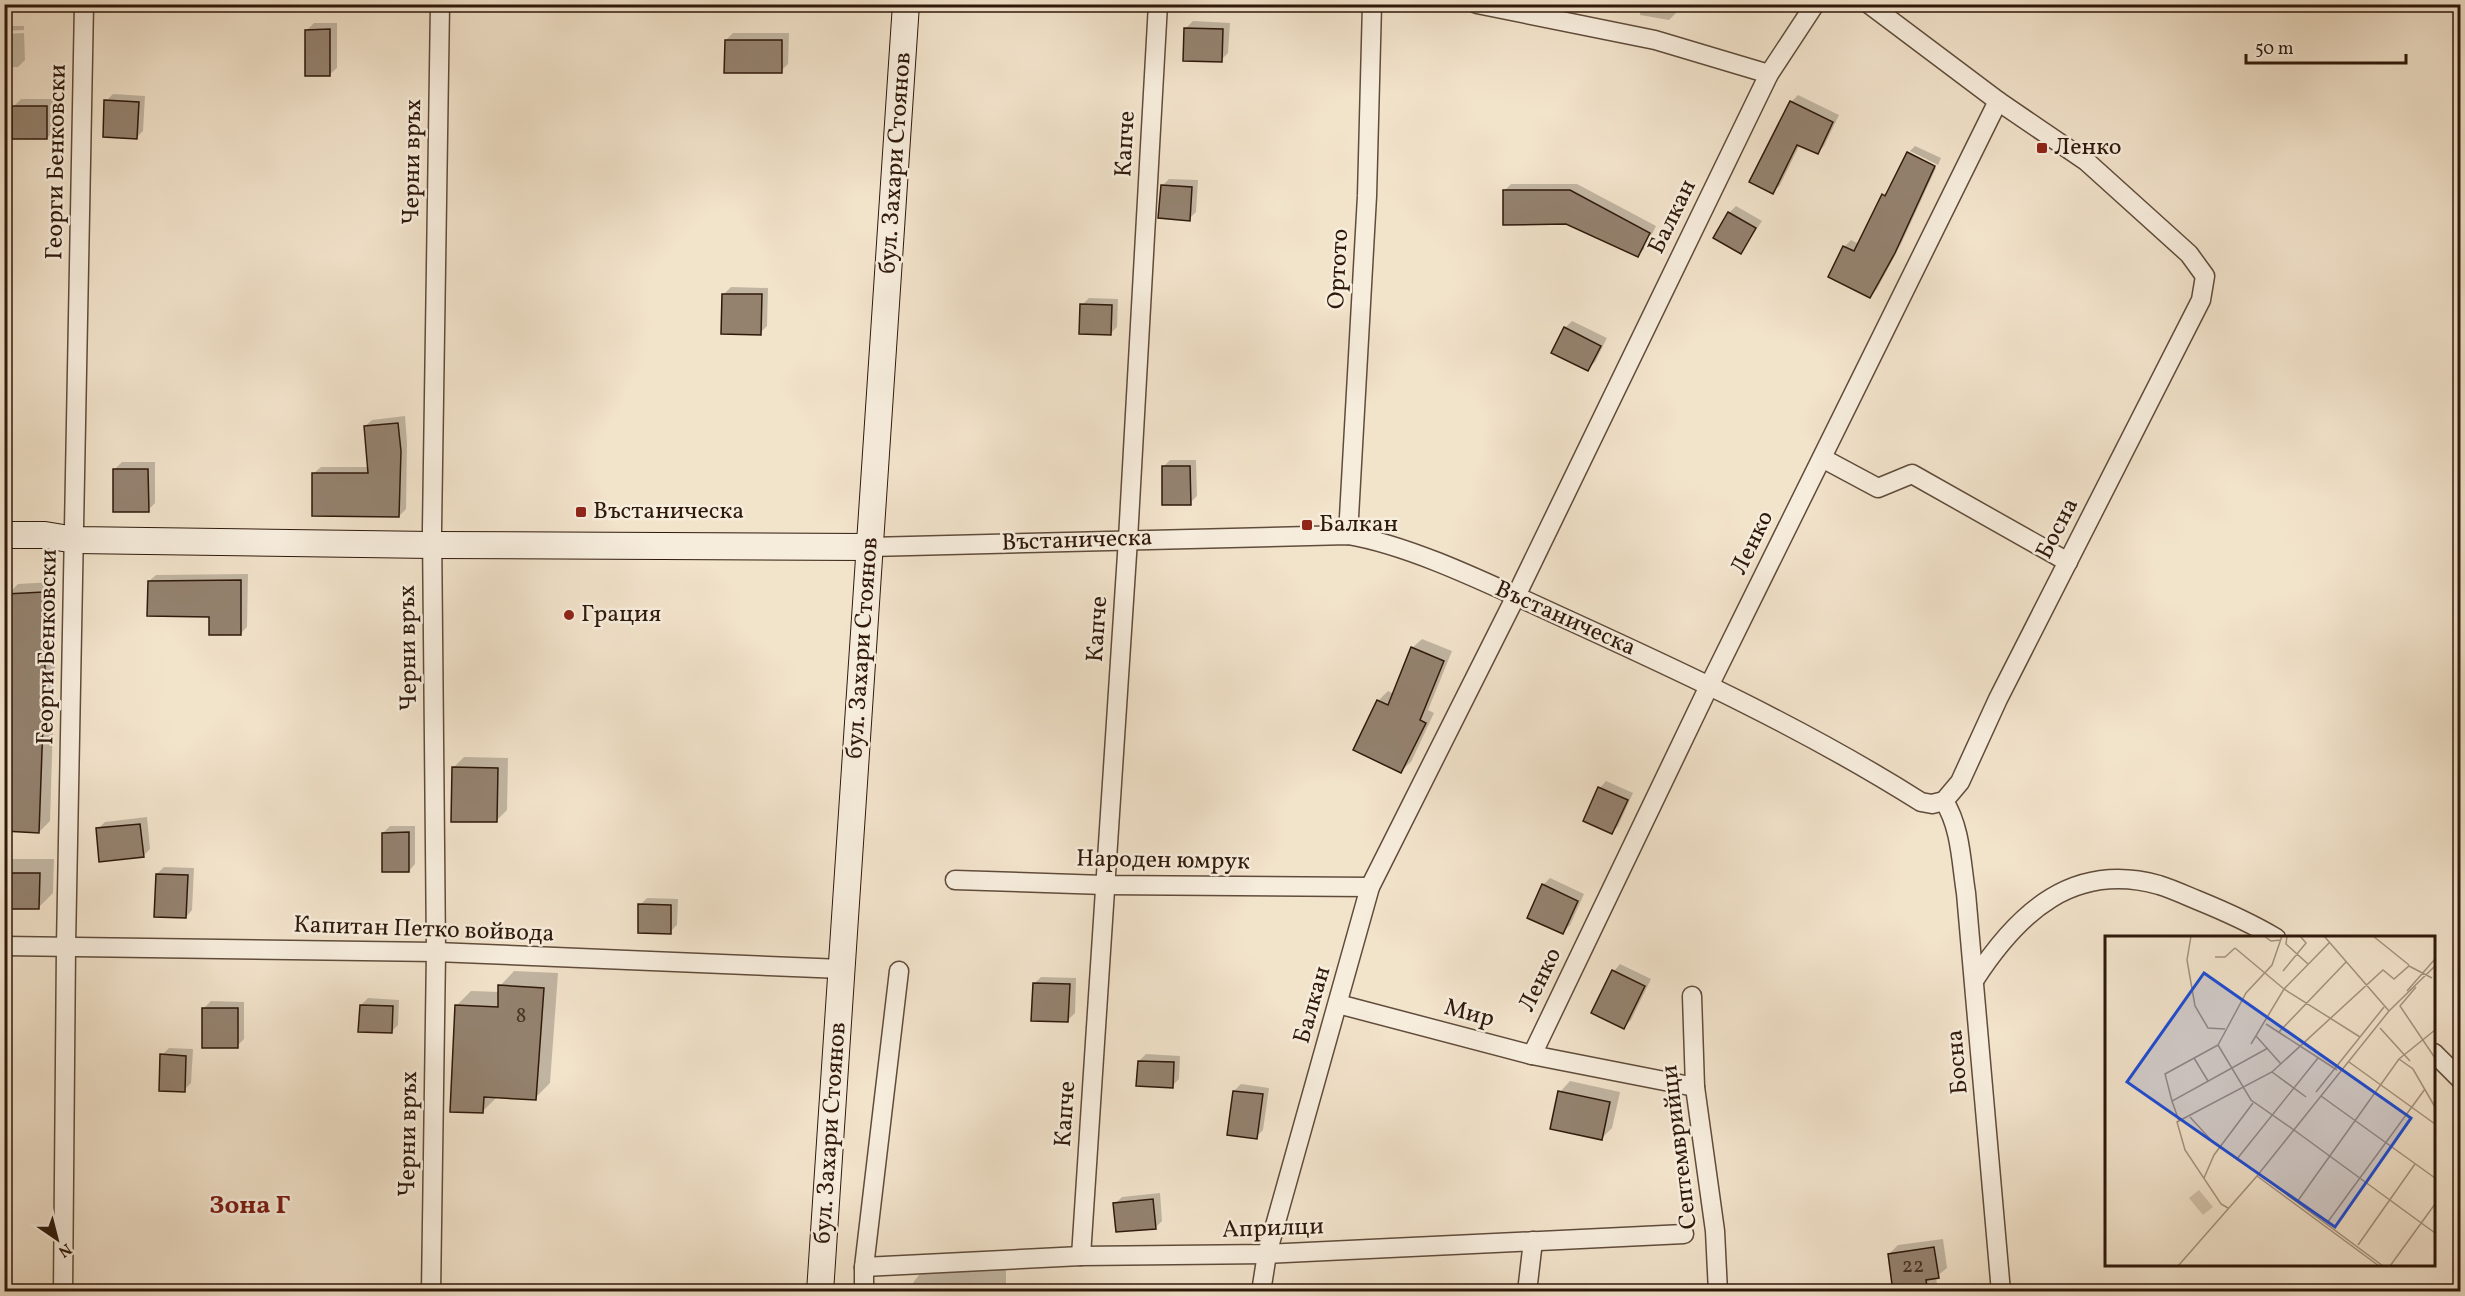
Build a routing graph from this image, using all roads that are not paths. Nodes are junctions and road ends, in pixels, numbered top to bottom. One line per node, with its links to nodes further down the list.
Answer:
1 (84, 4): 15 (street, Георги Бенковски)
2 (440, 4): 16 (street, Черни връх)
3 (906, 4): 17 (main road, бул. Захари Стоянов)
4 (1158, 4): 14 (street, Капче)
5 (1372, 4): 12 (street, Ортото)
6 (1477, 4): 9 (street)
7 (1815, 4): 9 (street, Балкан)
8 (1869, 4): 10 (street)
9 (1769, 74): 19 (street, Балкан)
10 (1998, 101): 11 (street, Ленко); 18 (street, Босна)
11 (1822, 458): 18 (street); 20 (street, Ленко)
12 (1348, 535): 14 (street, Въстаническа); 19 (street, Въстаническа)
13 (4, 536): 15 (main road, Въстаническа)
14 (1128, 539): 17 (street, Въстаническа); 23 (street, Капче)
15 (75, 540): 16 (main road, Въстаническа); 27 (street, Георги Бенковски)
16 (432, 545): 17 (main road, Въстаническа); 28 (street, Черни връх)
17 (870, 547): 29 (main road, бул. Захари Стоянов)
18 (2068, 562): 21 (street, Босна)
19 (1516, 596): 20 (street, Въстаническа); 24 (street, Балкан)
20 (1710, 684): 21 (street, Въстаническа); 34 (street, Ленко)
21 (1944, 801): 31 (street, Босна)
22 (955, 880): 23 (street, Народен юмрук)
23 (1104, 885): 24 (street, Народен юмрук); 41 (street, Капче)
24 (1370, 887): 33 (street, Балкан)
25 (2272, 936): 31 (street)
26 (4, 946): 27 (street, Капитан Петко войвода)
27 (66, 946): 28 (street, Капитан Петко войвода); 43 (street, Георги Бенковски)
28 (436, 952): 29 (street, Капитан Петко войвода); 44 (street, Черни връх)
29 (842, 969): 45 (main road, бул. Захари Стоянов)
30 (899, 971): 42 (street)
31 (1975, 979): 50 (street, Босна)
32 (1692, 996): 37 (street, Септемврийци)
33 (1338, 1004): 34 (street, Мир); 40 (street, Балкан)
34 (1532, 1055): 37 (street, Мир)
35 (2435, 1055): 36 (street)
36 (2460, 1079)
37 (1695, 1087): 49 (street, Септемврийци)
38 (1684, 1234): 39 (street, Априлци)
39 (1533, 1241): 40 (street, Априлци); 48 (street)
40 (1267, 1254): 41 (street, Априлци); 47 (street, Балкан)
41 (1081, 1256): 42 (street, Априлци)
42 (864, 1268): 46 (street)
43 (63, 1292)
44 (431, 1292)
45 (820, 1292)
46 (864, 1292)
47 (1261, 1292)
48 (1527, 1292)
49 (1718, 1292)
50 (2001, 1292)

